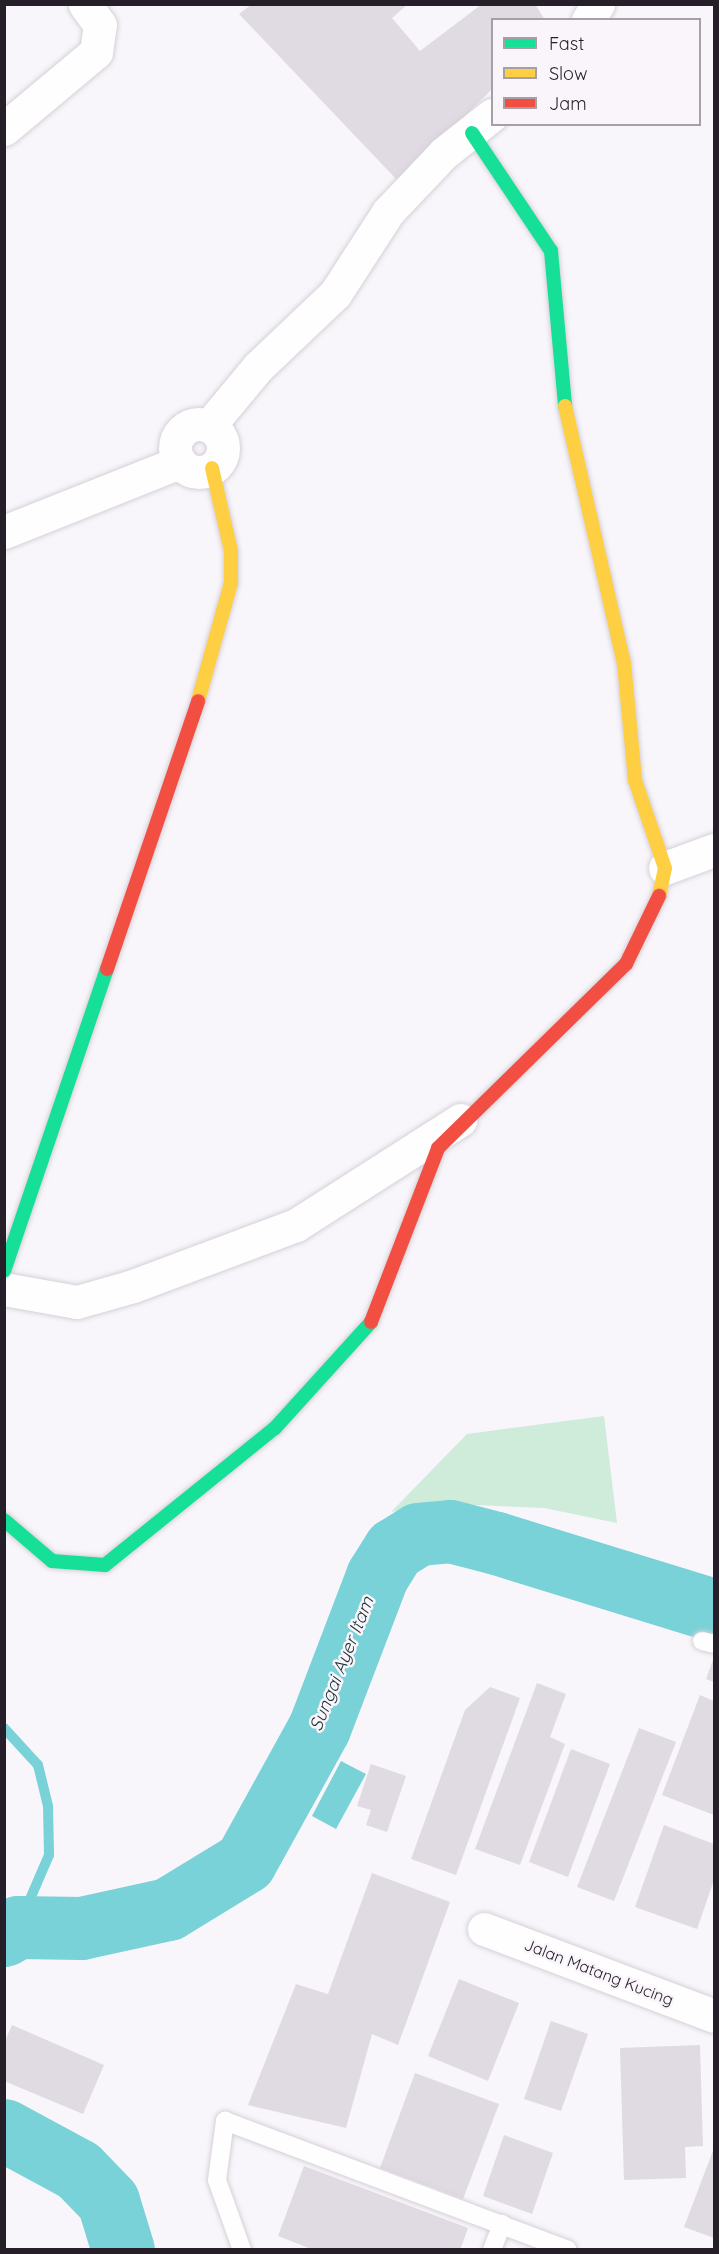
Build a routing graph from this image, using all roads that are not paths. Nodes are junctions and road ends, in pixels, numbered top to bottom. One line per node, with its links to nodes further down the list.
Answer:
1 (85, 4): 5 (street)
2 (598, 4): 3 (street)
3 (589, 18)
4 (482, 124): 6 (street); 11 (street)
5 (4, 129)
6 (208, 426): 7 (street); 8 (street)
7 (180, 462): 8 (street); 9 (street)
8 (212, 468): 13 (street)
9 (4, 532)
10 (714, 850): 11 (street)
11 (665, 868): 12 (street)
12 (464, 1118): 14 (street); 15 (street)
13 (4, 1271)
14 (4, 1289)
15 (4, 1520)
16 (484, 1929): 17 (street, Jalan Matang Kucing)
17 (714, 2016)
18 (502, 2224): 19 (lane); 20 (lane); 21 (lane)
19 (242, 2250)
20 (492, 2250)
21 (568, 2250)

